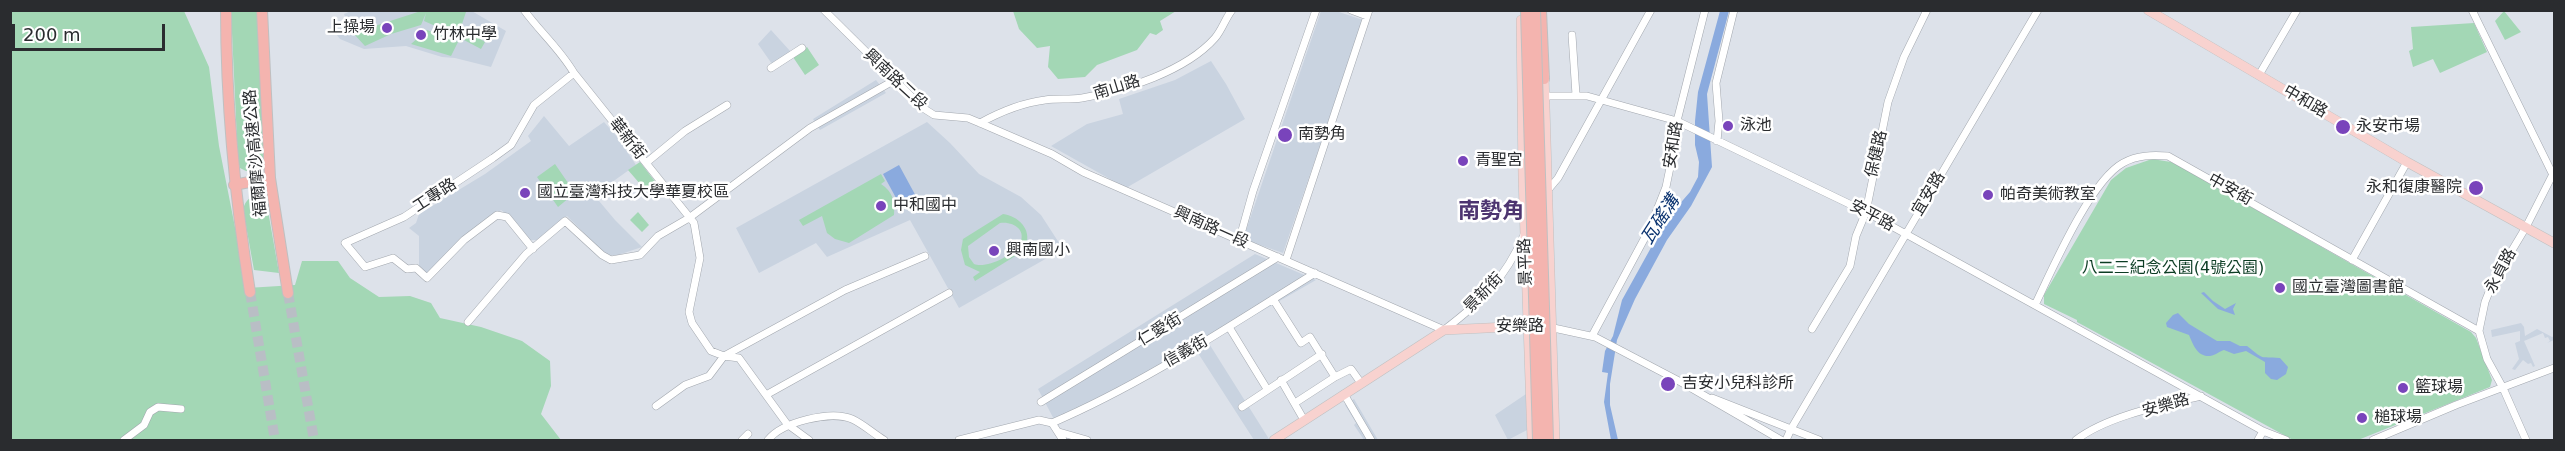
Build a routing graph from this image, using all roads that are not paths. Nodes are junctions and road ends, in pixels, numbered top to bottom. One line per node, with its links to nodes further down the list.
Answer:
1 (226, 10): 39 (highway, 福爾摩沙高速公路)
2 (262, 10): 38 (highway, 福爾摩沙高速公路)
3 (524, 10): 23 (street, 華新街)
4 (824, 10): 26 (street, 興南路二段)
5 (1232, 10): 32 (street, 南山路)
6 (1316, 10): 46 (street)
7 (1351, 10): 19 (street)
8 (1521, 10): 29 (main road, 景平路)
9 (1531, 10): 28 (main road, 景平路); 100 (highway, bridge); 101 (highway, bridge)
10 (1543, 10): 25 (main road, 景平路); 25 (highway)
11 (1651, 10): 30 (street, 景新街)
12 (1705, 10): 33 (street, 安和路)
13 (1734, 10): 34 (street)
14 (1927, 10): 41 (street, 保健路)
15 (2038, 10): 45 (street, 宜安路)
16 (2148, 10): 24 (main road, 中和路)
17 (2297, 10): 24 (street)
18 (2472, 10): 37 (street)
19 (1368, 13): 51 (street)
20 (1572, 35): 27 (street)
21 (802, 48): 22 (street)
22 (771, 68)
23 (574, 72): 36 (street, 華新街); 48 (street, 工專路)
24 (2259, 75): 35 (main road, 中和路)
25 (1544, 79): 28 (main road, 景平路)
26 (894, 81): 32 (street, 興南路二段); 42 (street)
27 (1576, 95): 28 (street, 安平路); 30 (street, 安平路)
28 (1544, 96): 29 (street, 安平路); 40 (main road, 景平路)
29 (1523, 97): 44 (main road, 景平路)
30 (1602, 99): 33 (street, 安平路); 40 (street, 景新街)
31 (727, 105): 36 (street)
32 (980, 123): 46 (street, 興南路一段)
33 (1680, 123): 34 (street, 安平路); 66 (street, 安和路)
34 (1714, 140): 41 (street, 安平路)
35 (2407, 162): 43 (main road, 中和路); 52 (street)
36 (646, 163): 42 (street, 華新街)
37 (2554, 175): 43 (street, 永貞路)
38 (270, 178): 39 (highway); 55 (highway, 福爾摩沙高速公路)
39 (234, 185): 54 (highway, 福爾摩沙高速公路)
40 (1547, 191): 44 (main road, 景新街); 62 (main road, 景平路)
41 (1866, 212): 45 (street, 安平路); 63 (street, 保健路)
42 (689, 218): 48 (street); 68 (street)
43 (2526, 227): 47 (main road, 中和路); 65 (street, 永貞路)
44 (1525, 232): 60 (main road, 景平路); 64 (street, 景新街)
45 (1906, 234): 58 (street, 安平路); 87 (street, 宜安路)
46 (1239, 241): 50 (street, 興南路一段)
47 (2554, 243)
48 (533, 249): 59 (street)
49 (925, 256): 68 (street)
50 (1278, 257): 51 (street, 興南路一段); 80 (street, 仁愛街)
51 (1286, 260): 53 (street, 興南路一段)
52 (2352, 260): 58 (street, 中安街); 65 (street, 中安街)
53 (1315, 273): 57 (street, 信義街); 64 (street, 興南路一段)
54 (250, 292)
55 (288, 293)
56 (949, 293): 76 (street)
57 (1272, 299): 61 (street, 信義街); 67 (street)
58 (2035, 305): 77 (street, 安平路)
59 (468, 322)
60 (1528, 326): 62 (street, 安樂路); 64 (main road, 安樂路); 99 (main road, 景平路)
61 (1229, 327): 74 (street); 85 (street, 信義街)
62 (1551, 327): 66 (street, 安樂路); 102 (main road, 景平路)
63 (1812, 329)
64 (1444, 330): 72 (main road, 景新街)
65 (2479, 330): 73 (street, 永貞路)
66 (1594, 337): 78 (street, 安樂路)
67 (1322, 354): 70 (street); 71 (street)
68 (724, 356): 76 (street); 81 (street)
69 (2554, 368): 73 (street)
70 (1335, 377): 72 (street); 79 (street)
71 (1281, 380): 74 (street); 84 (street)
72 (1361, 383): 75 (main road, 景新街)
73 (2503, 388): 109 (street); 110 (street, 永貞路)
74 (1267, 389): 82 (street)
75 (1344, 394): 84 (main road, 景新街); 98 (street)
76 (766, 395): 86 (street)
77 (2201, 396): 88 (street, 安樂路); 106 (street, 安樂路)
78 (1705, 397): 87 (street); 103 (street)
79 (1298, 401)
80 (1041, 402)
81 (656, 406)
82 (1242, 407)
83 (181, 409): 90 (street)
84 (1304, 420): 97 (main road, 景新街)
85 (1052, 423): 89 (street); 94 (street)
86 (787, 424): 91 (street); 92 (street); 93 (street)
87 (1791, 429): 104 (street, 宜安路); 105 (street)
88 (2263, 431): 107 (street); 108 (street, 安樂路)
89 (1059, 432): 95 (street); 96 (street)
90 (124, 441)
91 (768, 441)
92 (809, 441)
93 (884, 441)
94 (959, 441)
95 (1063, 441)
96 (1087, 441)
97 (1274, 441)
98 (1371, 441)
99 (1532, 441)
100 (1538, 441)
101 (1548, 441)
102 (1555, 441)
103 (1781, 441)
104 (1786, 441)
105 (1819, 441)
106 (2076, 441)
107 (2258, 441)
108 (2286, 441)
109 (2373, 441)
110 (2526, 441)

